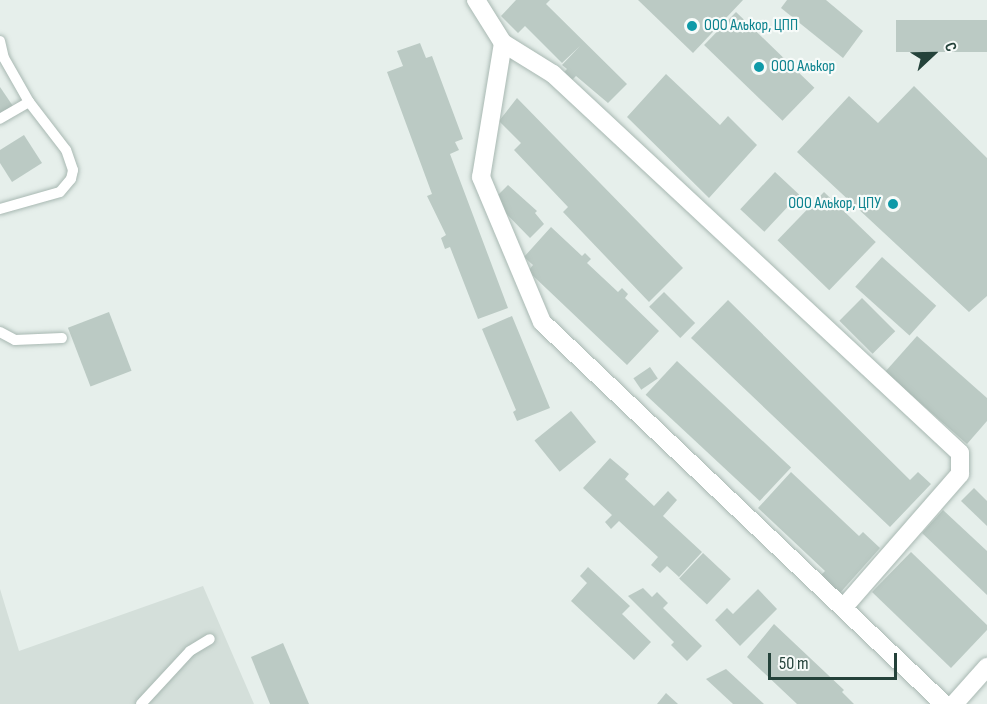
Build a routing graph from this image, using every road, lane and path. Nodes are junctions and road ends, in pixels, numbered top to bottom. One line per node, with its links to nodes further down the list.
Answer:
1 (476, 0): 3 (street)
2 (0, 41): 4 (lane)
3 (503, 43): 9 (street); 9 (street)
4 (29, 102): 5 (lane); 6 (lane)
5 (0, 119)
6 (0, 209)
7 (0, 332): 8 (lane)
8 (62, 338)
9 (844, 608): 12 (street)
10 (210, 639): 13 (lane)
11 (987, 667): 12 (street)
12 (955, 703)
13 (141, 704)

